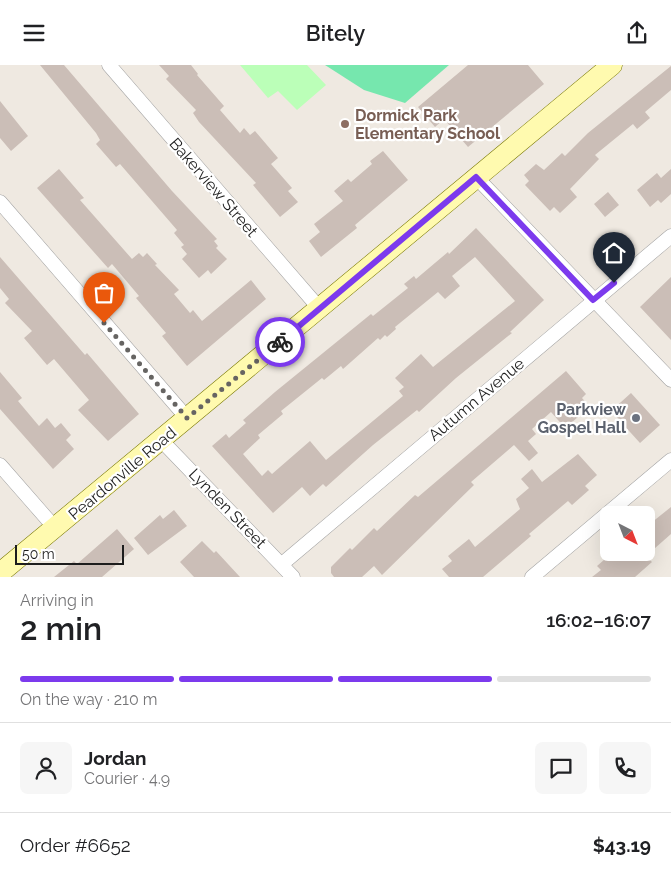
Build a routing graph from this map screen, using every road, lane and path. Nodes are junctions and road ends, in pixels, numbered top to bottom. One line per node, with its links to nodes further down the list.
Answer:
1 (109, 65): 7 (street, Bakerview Street)
2 (612, 65): 3 (main road, Peardonville Road)
3 (476, 177): 6 (street); 7 (main road, Peardonville Road)
4 (0, 202): 9 (street)
5 (671, 236): 6 (street, Autumn Avenue)
6 (593, 300): 8 (street); 14 (street, Autumn Avenue)
7 (320, 309): 9 (main road, Peardonville Road)
8 (671, 380)
9 (187, 418): 10 (main road, Peardonville Road)
10 (161, 440): 13 (main road, Peardonville Road); 14 (street, Lynden Street)
11 (671, 460): 17 (street)
12 (0, 465): 13 (street)
13 (55, 528): 15 (main road, Peardonville Road)
14 (282, 564): 16 (street, Lynden Street)
15 (0, 573)
16 (294, 577)
17 (532, 577)

